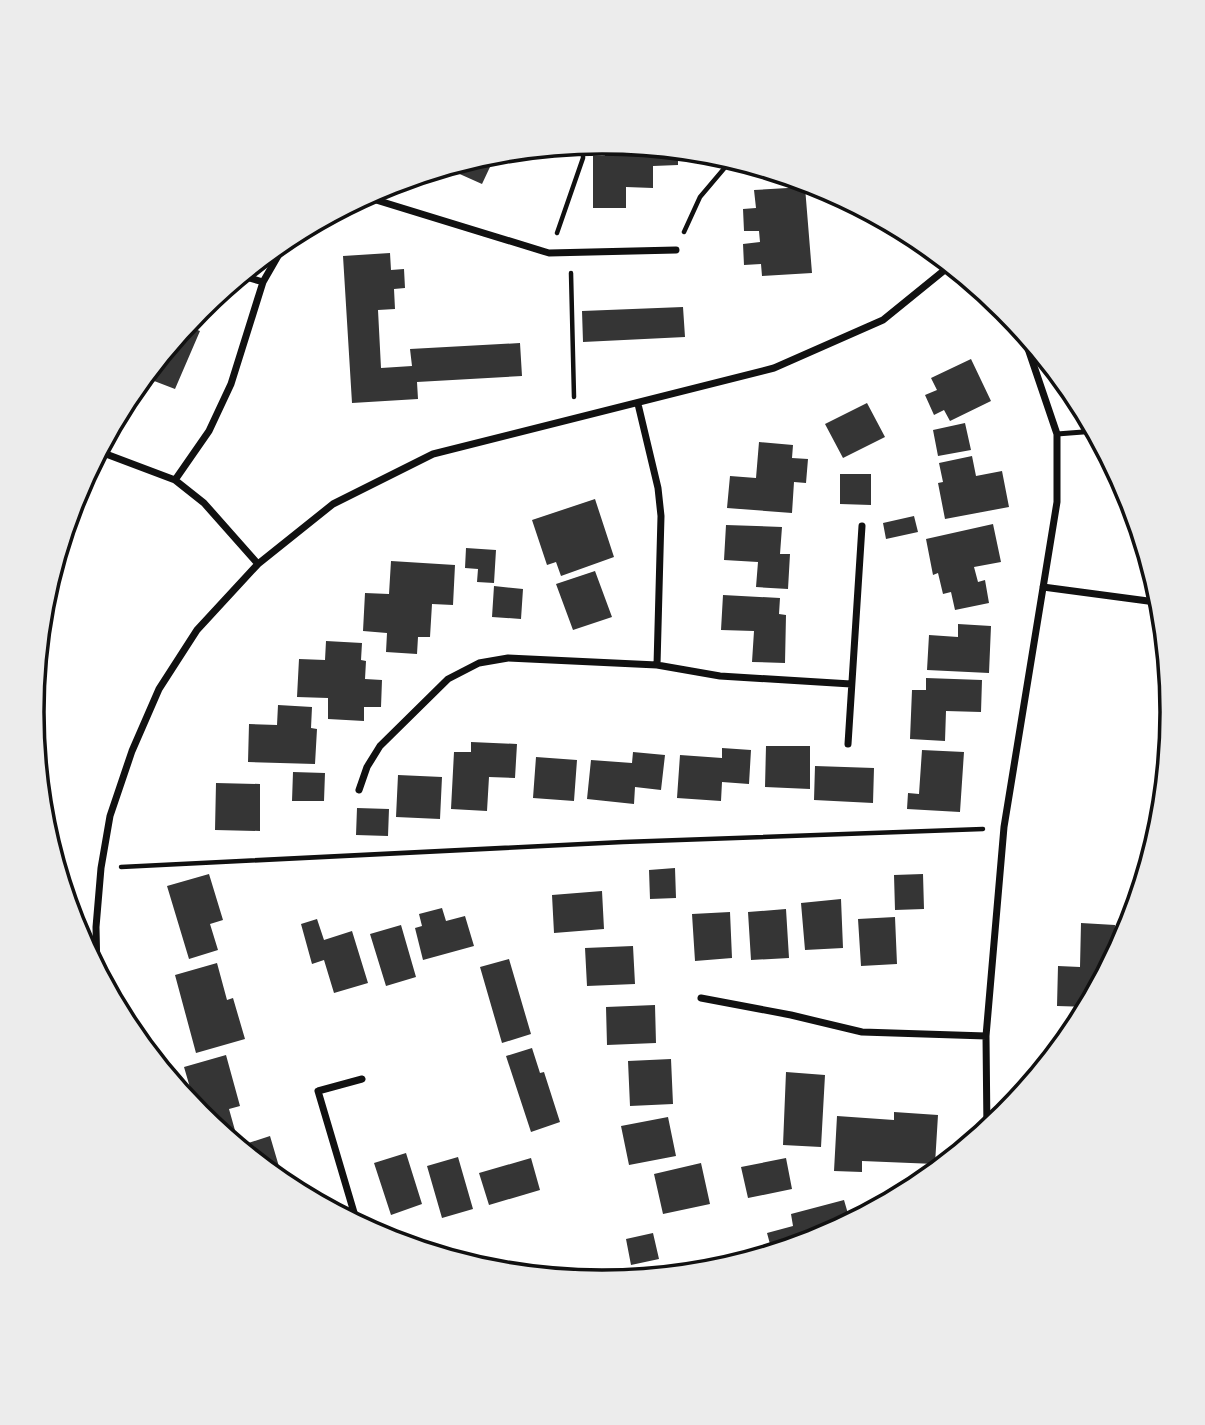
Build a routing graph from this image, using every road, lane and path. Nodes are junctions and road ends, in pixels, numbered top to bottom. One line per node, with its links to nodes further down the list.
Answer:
1 (583, 155): 5 (path)
2 (725, 167): 4 (path)
3 (378, 201): 5 (street)
4 (676, 250): 6 (street)
5 (549, 253): 6 (street)
6 (571, 253): 13 (path)
7 (276, 259): 10 (street)
8 (944, 270): 12 (street)
9 (251, 278): 10 (street)
10 (263, 282): 17 (street)
11 (1029, 351): 15 (street)
12 (638, 404): 13 (street); 22 (street)
13 (574, 419): 19 (street)
14 (1085, 432): 15 (lane)
15 (1057, 434): 20 (street)
16 (107, 455): 17 (street)
17 (175, 480): 19 (street)
18 (862, 526): 23 (street)
19 (258, 564): 27 (street)
20 (1043, 587): 21 (street); 26 (street)
21 (1151, 602)
22 (657, 665): 23 (street); 25 (street)
23 (851, 684): 24 (street)
24 (848, 744)
25 (359, 790)
26 (1005, 825): 27 (path); 30 (street)
27 (101, 868): 28 (street)
28 (96, 950)
29 (701, 998): 30 (street)
30 (986, 1036): 32 (street)
31 (362, 1079): 33 (street)
32 (987, 1118)
33 (354, 1214)

